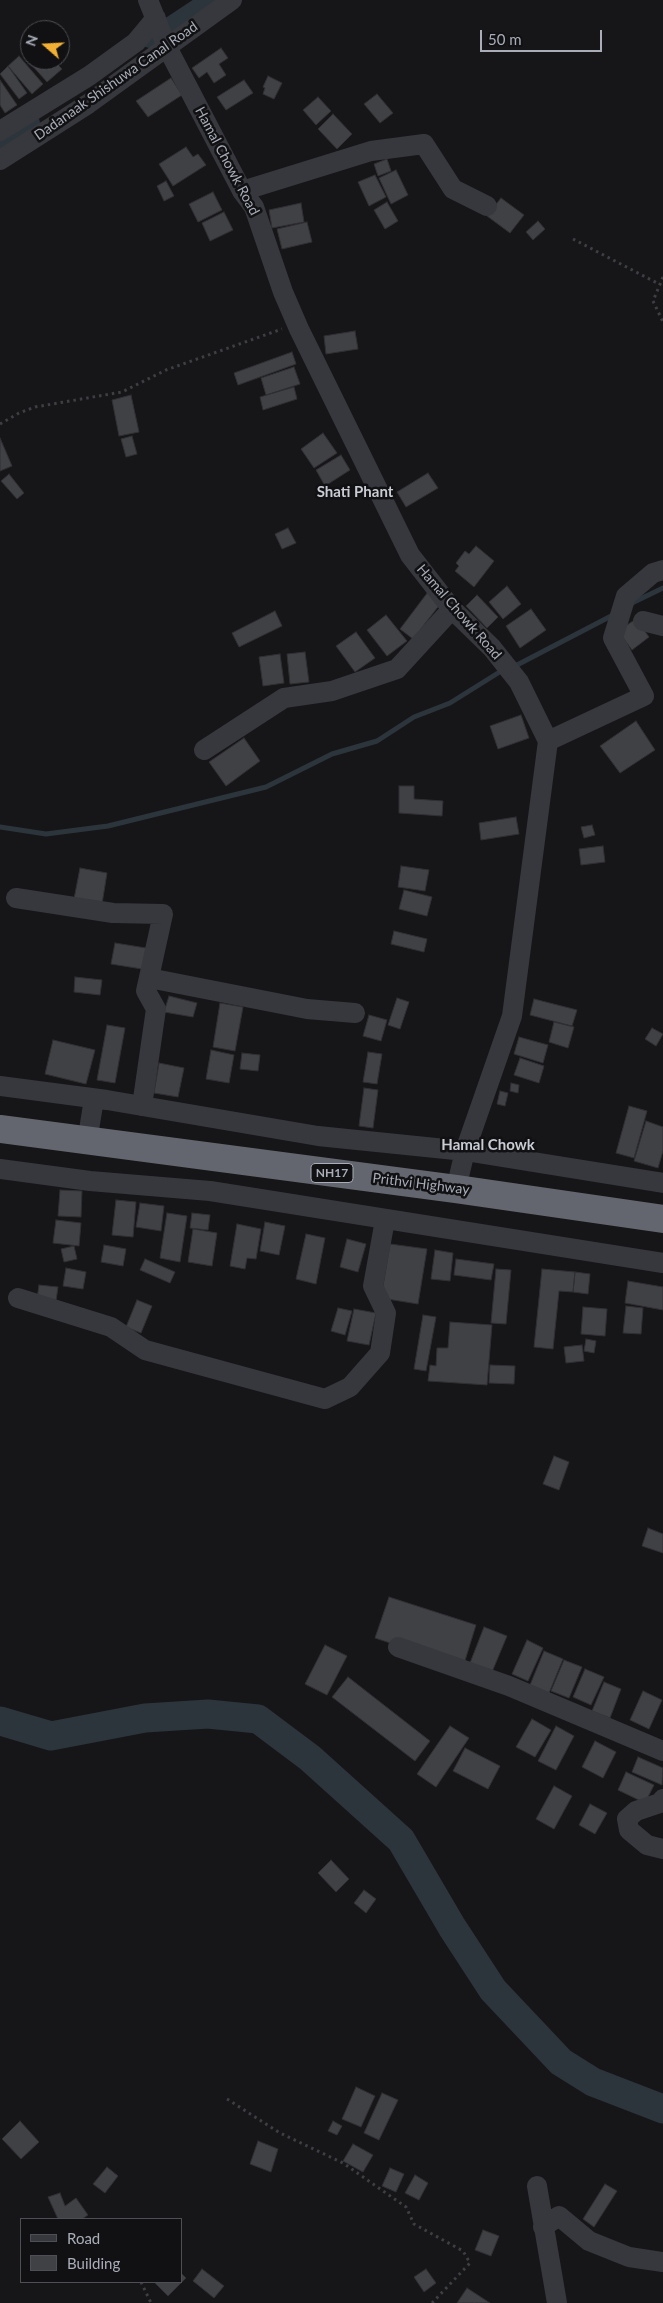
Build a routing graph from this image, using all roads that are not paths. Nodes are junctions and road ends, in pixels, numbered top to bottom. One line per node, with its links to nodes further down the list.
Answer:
1 (148, 0): 3 (street, Hamal Chowk Road)
2 (232, 0): 3 (street, Dadanaak Shishuwa Canal Road)
3 (162, 33): 4 (street); 5 (street, Dadanaak Shishuwa Canal Road); 6 (street, Hamal Chowk Road)
4 (0, 131)
5 (0, 160)
6 (242, 192): 7 (street); 9 (street, Hamal Chowk Road)
7 (487, 206)
8 (663, 570): 12 (street)
9 (452, 609): 12 (street, Hamal Chowk Road); 13 (street)
10 (644, 621): 11 (street)
11 (663, 626)
12 (548, 741): 22 (street)
13 (204, 750)
14 (16, 898): 15 (street)
15 (149, 978): 16 (street); 19 (street)
16 (355, 1013)
17 (0, 1086): 18 (street)
18 (94, 1099): 19 (street); 21 (street)
19 (142, 1106): 22 (street)
20 (0, 1129): 21 (highway, Prithvi Highway / NH17)
21 (87, 1142): 25 (highway, Prithvi Highway / NH17)
22 (465, 1151): 24 (street); 25 (street)
23 (0, 1169): 27 (street)
24 (663, 1183)
25 (456, 1189): 26 (highway, Prithvi Highway / NH17)
26 (663, 1219)
27 (385, 1220): 28 (street); 29 (street)
28 (663, 1263)
29 (18, 1298)
30 (398, 1647): 31 (street)
31 (663, 1751)
32 (663, 1799): 33 (street)
33 (663, 1849)
34 (537, 2186): 35 (street)
35 (543, 2227): 36 (street); 37 (street)
36 (663, 2262)
37 (557, 2303)

